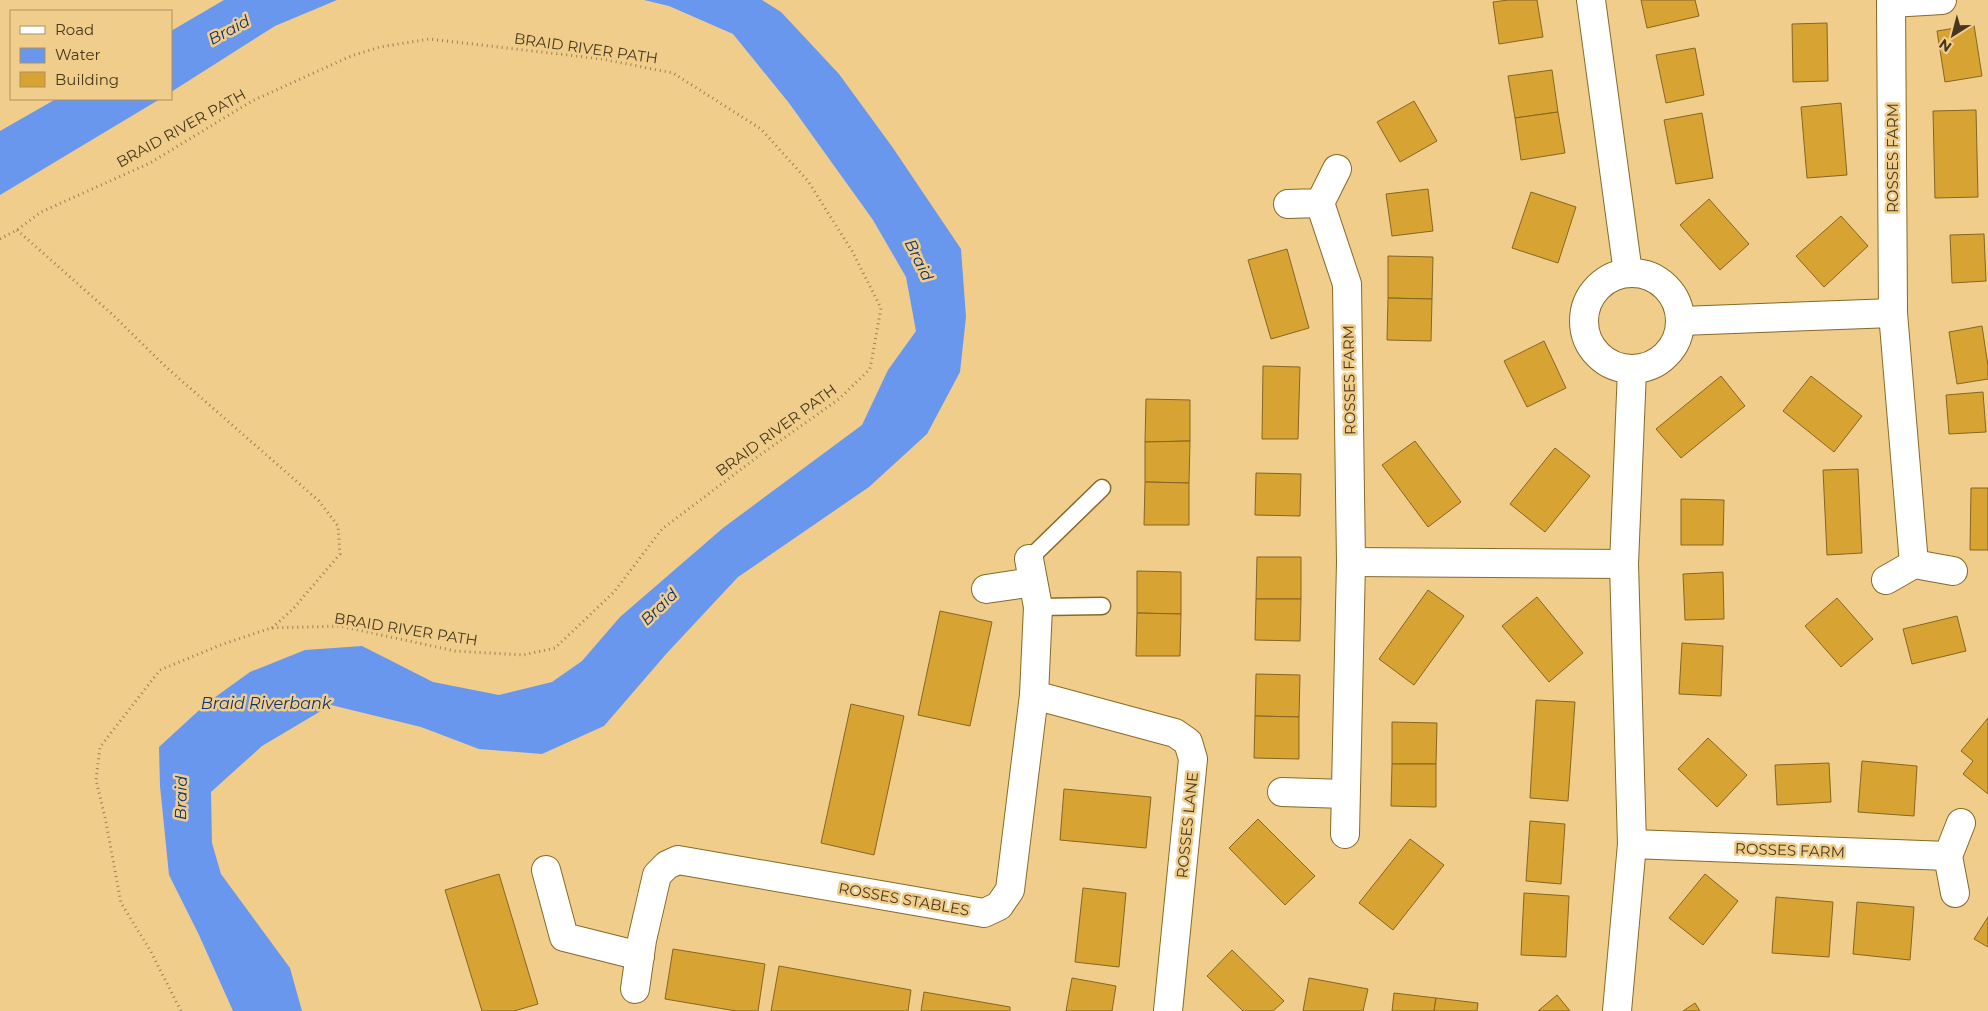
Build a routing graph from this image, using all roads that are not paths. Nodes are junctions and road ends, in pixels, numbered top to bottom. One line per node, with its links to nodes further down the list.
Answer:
1 (1591, 0): 7 (street)
2 (1942, 0): 3 (street, ROSSES FARM)
3 (1891, 2): 8 (street, ROSSES FARM)
4 (1337, 169): 5 (street)
5 (1320, 203): 6 (street); 12 (street, ROSSES FARM)
6 (1288, 204)
7 (1628, 273): 9 (street); 10 (street)
8 (1893, 313): 9 (street); 14 (street, ROSSES FARM)
9 (1681, 321): 10 (street)
10 (1632, 370): 13 (street)
11 (1102, 488): 17 (lane)
12 (1351, 562): 13 (street); 22 (street, ROSSES FARM)
13 (1624, 564): 25 (street)
14 (1914, 564): 15 (street); 16 (street)
15 (1953, 571)
16 (1886, 580)
17 (1033, 583): 18 (street); 19 (lane); 20 (street, ROSSES STABLES)
18 (986, 589)
19 (1102, 606)
20 (1034, 695): 29 (street, ROSSES STABLES); 31 (street, ROSSES LANE)
21 (1282, 792): 22 (street)
22 (1345, 794): 24 (street, ROSSES FARM)
23 (1961, 823): 26 (street)
24 (1345, 834)
25 (1632, 844): 26 (street, ROSSES FARM); 32 (street)
26 (1948, 856): 28 (street)
27 (546, 870): 29 (street)
28 (1955, 893)
29 (640, 956): 30 (street, ROSSES STABLES)
30 (635, 989)
31 (1168, 1011)
32 (1617, 1011)

